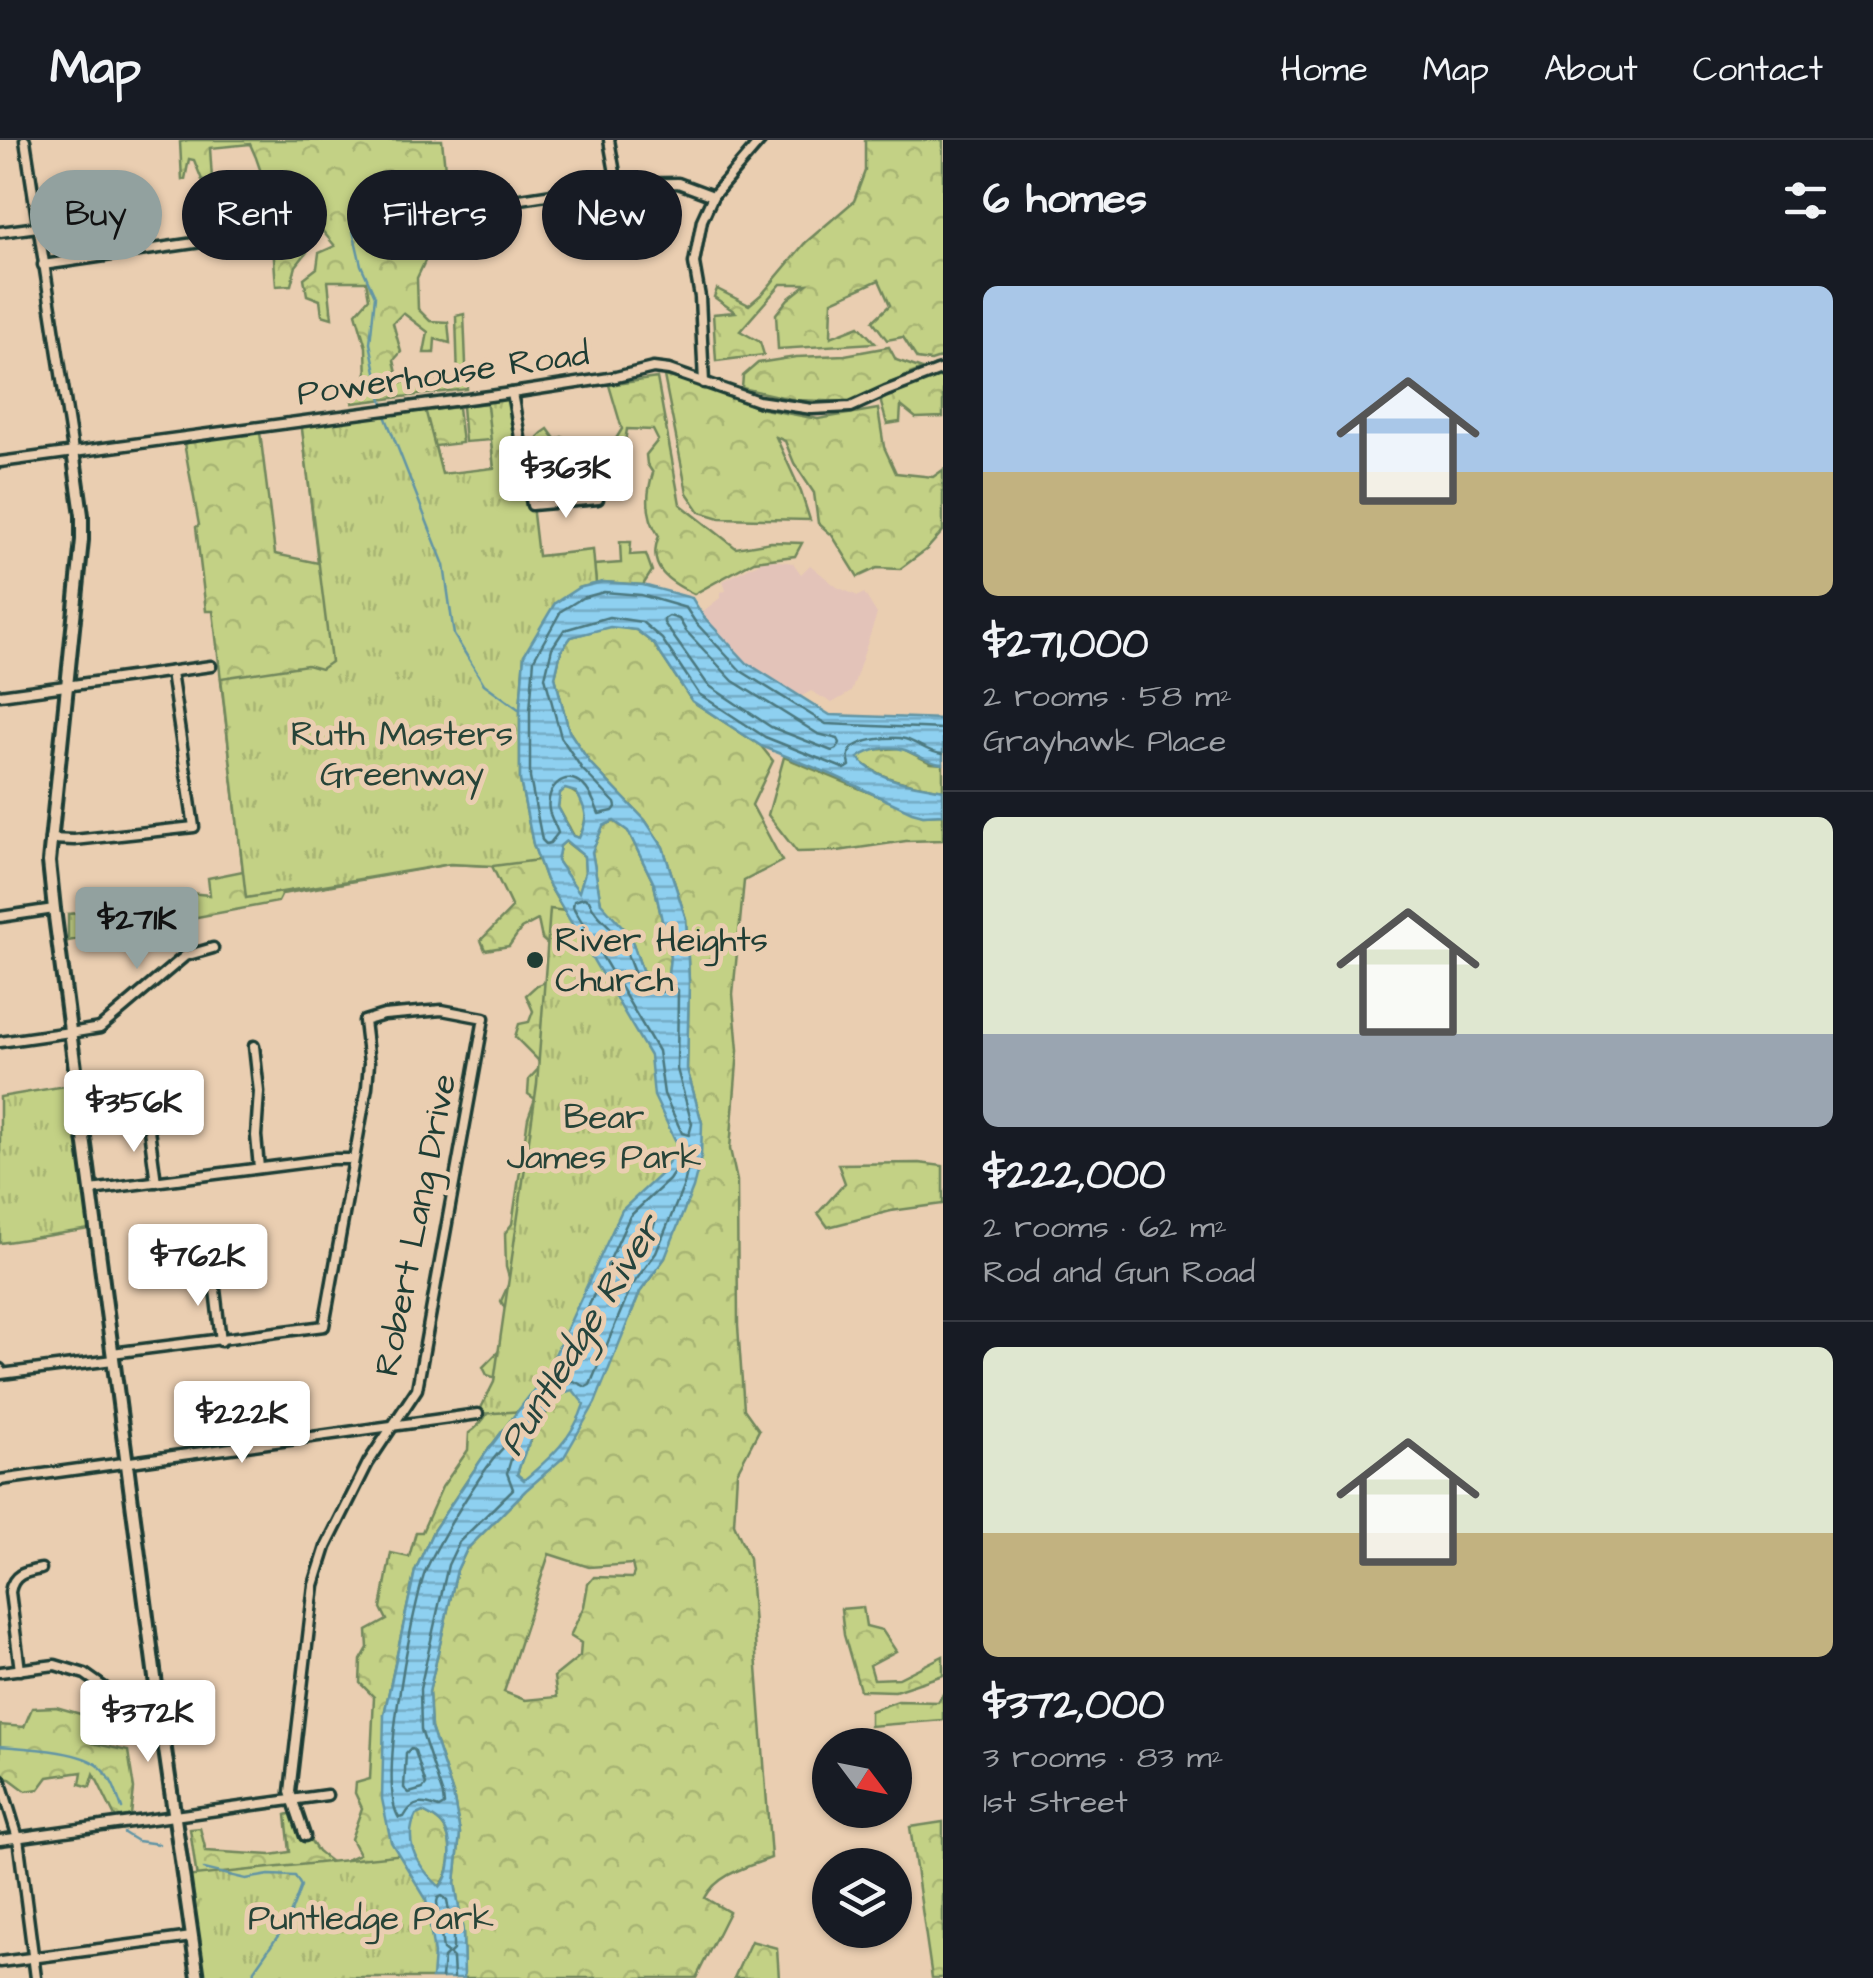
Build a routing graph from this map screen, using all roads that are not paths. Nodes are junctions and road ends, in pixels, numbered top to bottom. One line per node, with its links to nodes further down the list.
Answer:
1 (26, 140): 4 (street)
2 (610, 140): 5 (street)
3 (761, 140): 7 (street)
4 (30, 170)
5 (615, 170)
6 (682, 184): 7 (street)
7 (713, 196): 14 (street)
8 (30, 228): 9 (street)
9 (0, 232)
10 (182, 245): 12 (street)
11 (42, 260): 12 (street)
12 (43, 265): 16 (street)
13 (943, 368): 14 (street, Powerhouse Road)
14 (704, 383): 15 (street, Powerhouse Road)
15 (512, 393): 16 (street, Powerhouse Road); 18 (street)
16 (72, 451): 17 (street, Powerhouse Road); 21 (street)
17 (0, 462)
18 (598, 499)
19 (211, 666): 20 (street)
20 (171, 672): 21 (street); 23 (street)
21 (66, 686): 22 (street); 23 (street)
22 (0, 695)
23 (50, 839): 24 (street)
24 (54, 908): 25 (street); 27 (street)
25 (0, 917)
26 (213, 948): 27 (street)
27 (70, 1032): 28 (street); 34 (street)
28 (0, 1042)
29 (254, 1046): 32 (street)
30 (148, 1122): 33 (street)
31 (353, 1159): 32 (street); 36 (street); 40 (street, Robert Lang Drive)
32 (259, 1168): 33 (street)
33 (156, 1182): 34 (street)
34 (91, 1190): 37 (street)
35 (212, 1272): 36 (street)
36 (222, 1341): 37 (street)
37 (113, 1357): 38 (street); 41 (street)
38 (0, 1369)
39 (478, 1414): 40 (street)
40 (390, 1426): 41 (street); 49 (street, Robert Lang Drive)
41 (127, 1462): 42 (street); 46 (street)
42 (0, 1480)
43 (41, 1570): 44 (street)
44 (20, 1670): 45 (street); 46 (street)
45 (0, 1672)
46 (160, 1708): 50 (street)
47 (0, 1779): 52 (street)
48 (328, 1795): 49 (street)
49 (294, 1801): 50 (street); 51 (street, Robert Lang Drive)
50 (176, 1815): 52 (street); 54 (street)
51 (306, 1836)
52 (18, 1838): 53 (street); 55 (street)
53 (0, 1840)
54 (192, 1937): 55 (street); 58 (street)
55 (34, 1958): 56 (street); 57 (street)
56 (0, 1962)
57 (36, 1978)
58 (198, 1978)

